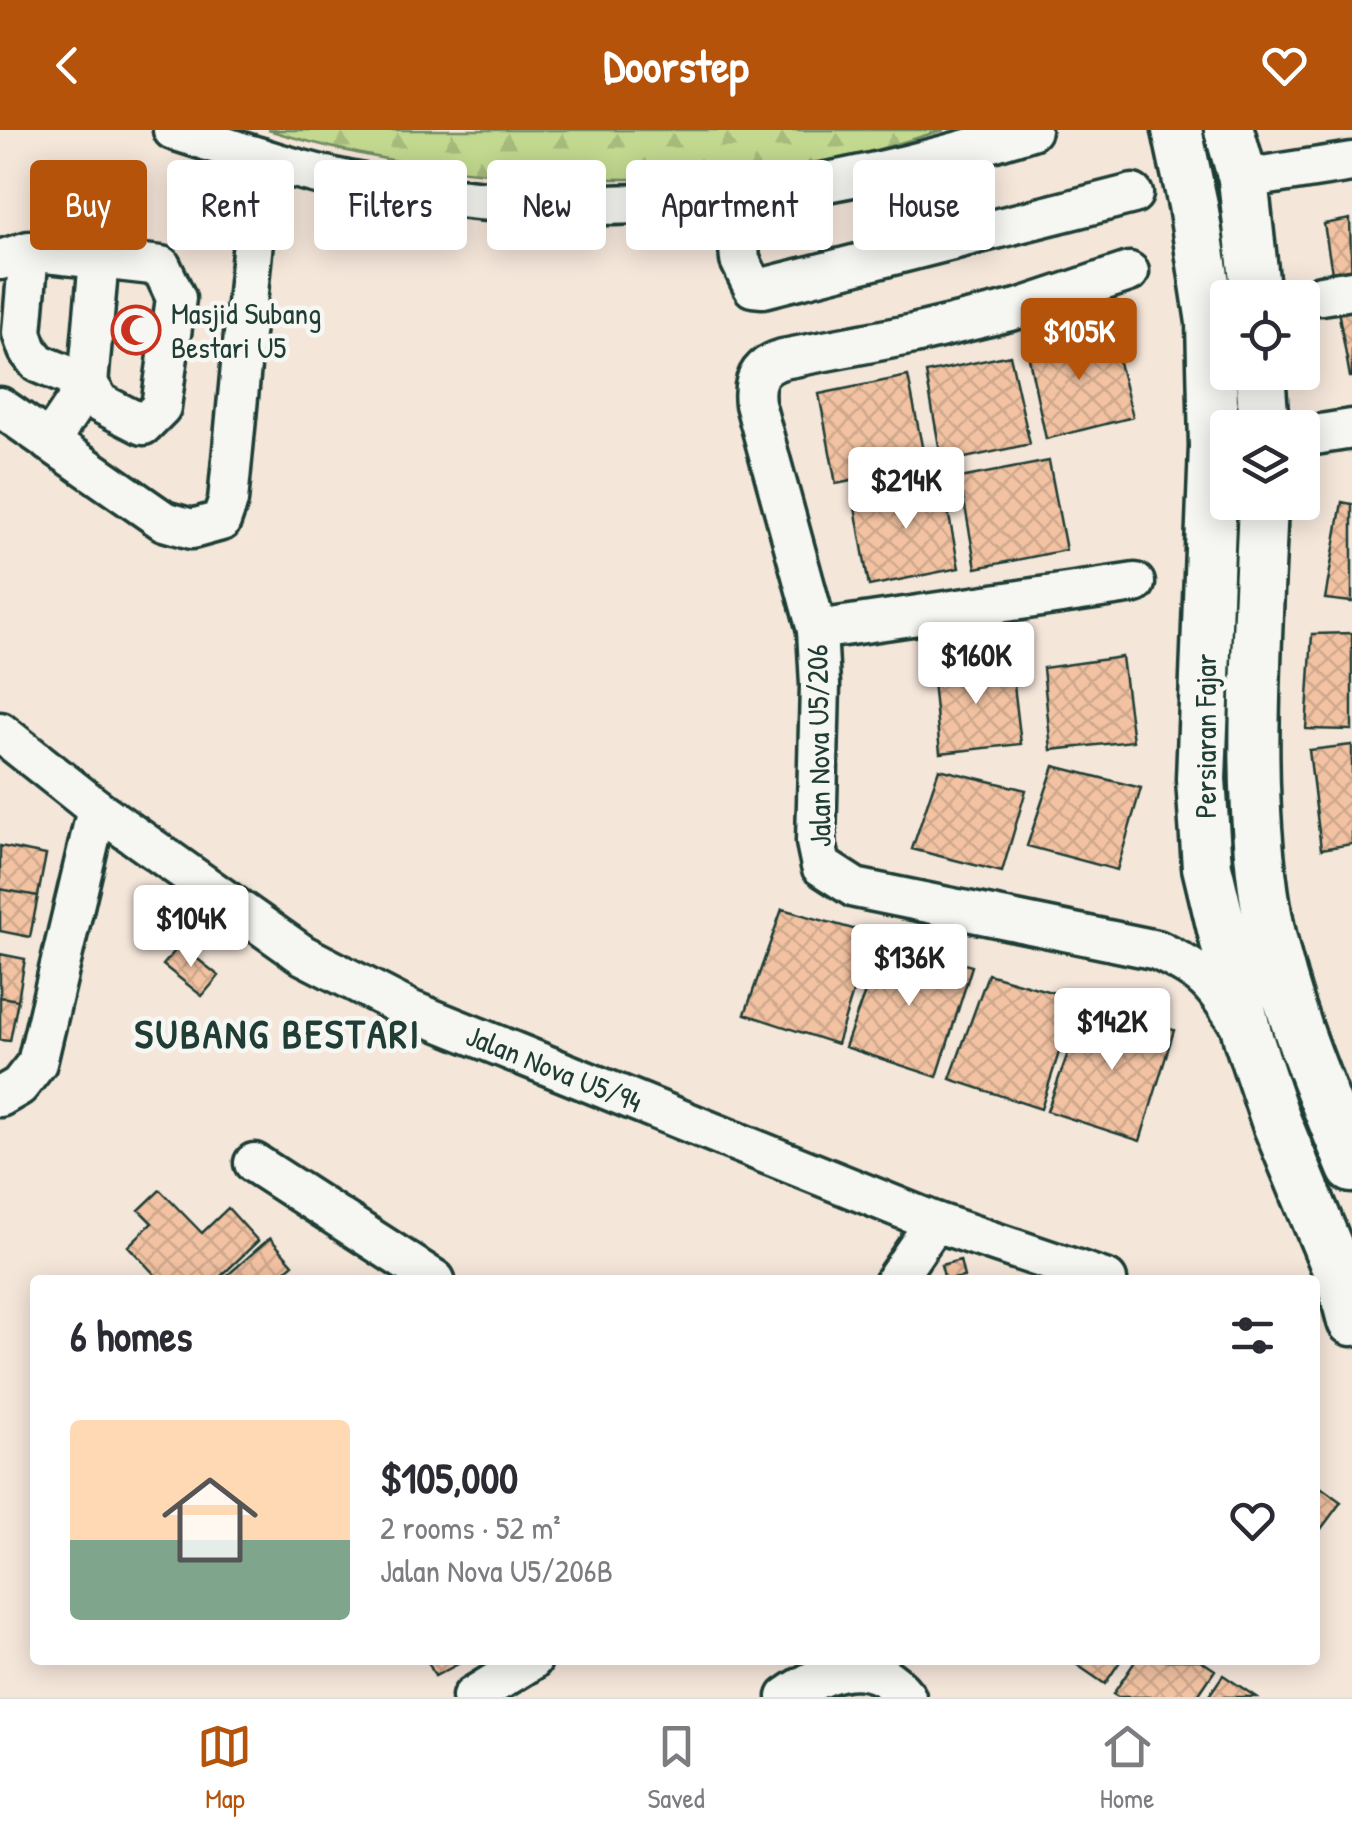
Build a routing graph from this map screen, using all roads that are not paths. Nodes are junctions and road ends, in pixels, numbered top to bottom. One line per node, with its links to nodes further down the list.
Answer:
1 (173, 130): 6 (street)
2 (1031, 130): 9 (street)
3 (1149, 130): 10 (main road)
4 (1177, 130): 10 (main road, Persiaran Fajar)
5 (1229, 130): 8 (main road)
6 (260, 158): 12 (street); 22 (street)
7 (1352, 162): 8 (street)
8 (1243, 179): 17 (main road)
9 (833, 181)
10 (1189, 183): 28 (main road, Persiaran Fajar)
11 (1133, 194): 13 (street)
12 (626, 205)
13 (739, 250)
14 (14, 255): 15 (street); 18 (street)
15 (99, 260): 18 (street); 18 (street)
16 (1129, 272): 25 (street, Jalan Nova U5/206)
17 (1254, 280)
18 (88, 384): 22 (street)
19 (0, 407): 22 (street)
20 (1352, 429): 21 (street)
21 (1320, 433)
22 (49, 442)
23 (1263, 520): 33 (main road)
24 (1135, 583): 25 (street)
25 (816, 630): 29 (street, Jalan Nova U5/206)
26 (0, 732): 27 (street, Jalan Nova U5/94)
27 (98, 808): 31 (street); 34 (street, Jalan Nova U5/94)
28 (1207, 867): 29 (street); 30 (main road, Persiaran Fajar)
29 (1157, 950): 30 (street, Jalan Nova U5/206)
30 (1248, 1038): 35 (main road, Persiaran Fajar)
31 (0, 1097)
32 (254, 1163): 36 (street)
33 (1352, 1168)
34 (934, 1222): 37 (street); 38 (street, Jalan Nova U5/94)
35 (1314, 1267)
36 (426, 1275)
37 (897, 1275)
38 (1092, 1275)
39 (1320, 1279): 40 (main road, Persiaran Fajar)
40 (1336, 1310): 41 (main road)
41 (1352, 1356)
42 (524, 1665): 43 (street)
43 (472, 1697)
44 (787, 1697): 45 (street)
45 (906, 1697)

